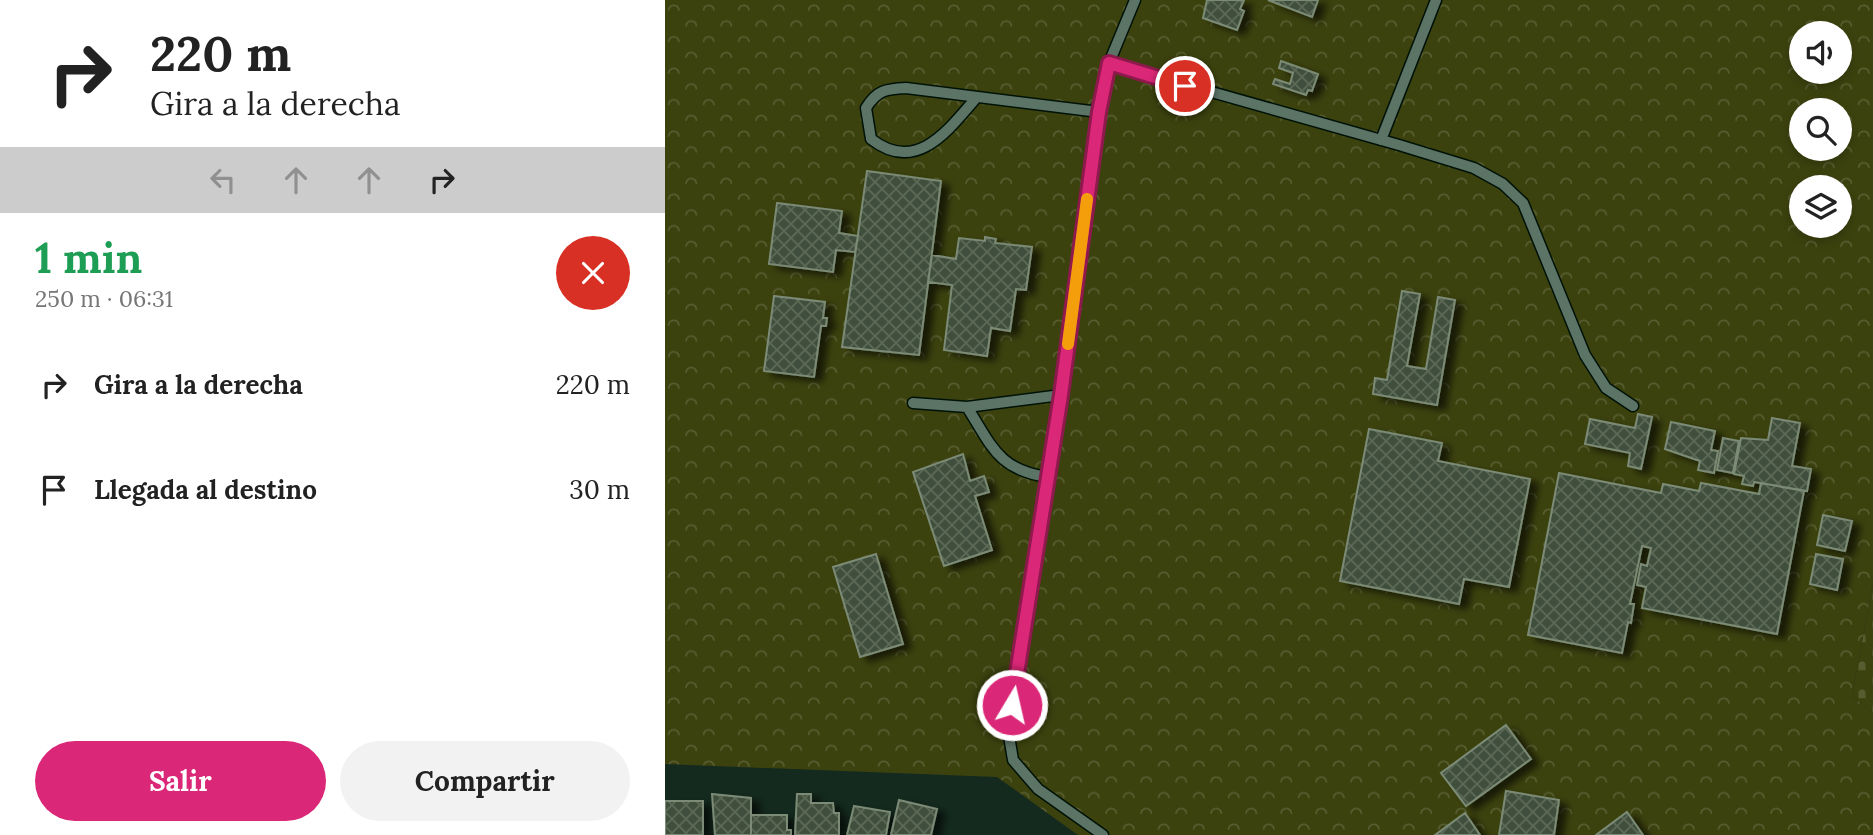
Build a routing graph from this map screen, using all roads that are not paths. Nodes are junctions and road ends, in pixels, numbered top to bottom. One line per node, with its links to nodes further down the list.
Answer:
1 (1135, 0): 3 (lane)
2 (1436, 0): 6 (lane)
3 (1109, 63): 5 (lane); 6 (lane)
4 (977, 97): 4 (lane); 5 (lane)
5 (1099, 112): 7 (lane)
6 (1381, 140): 9 (lane)
7 (1061, 395): 10 (lane); 11 (lane)
8 (913, 403): 10 (lane)
9 (1633, 406)
10 (967, 407): 11 (lane)
11 (1048, 477): 12 (lane)
12 (1103, 835)

